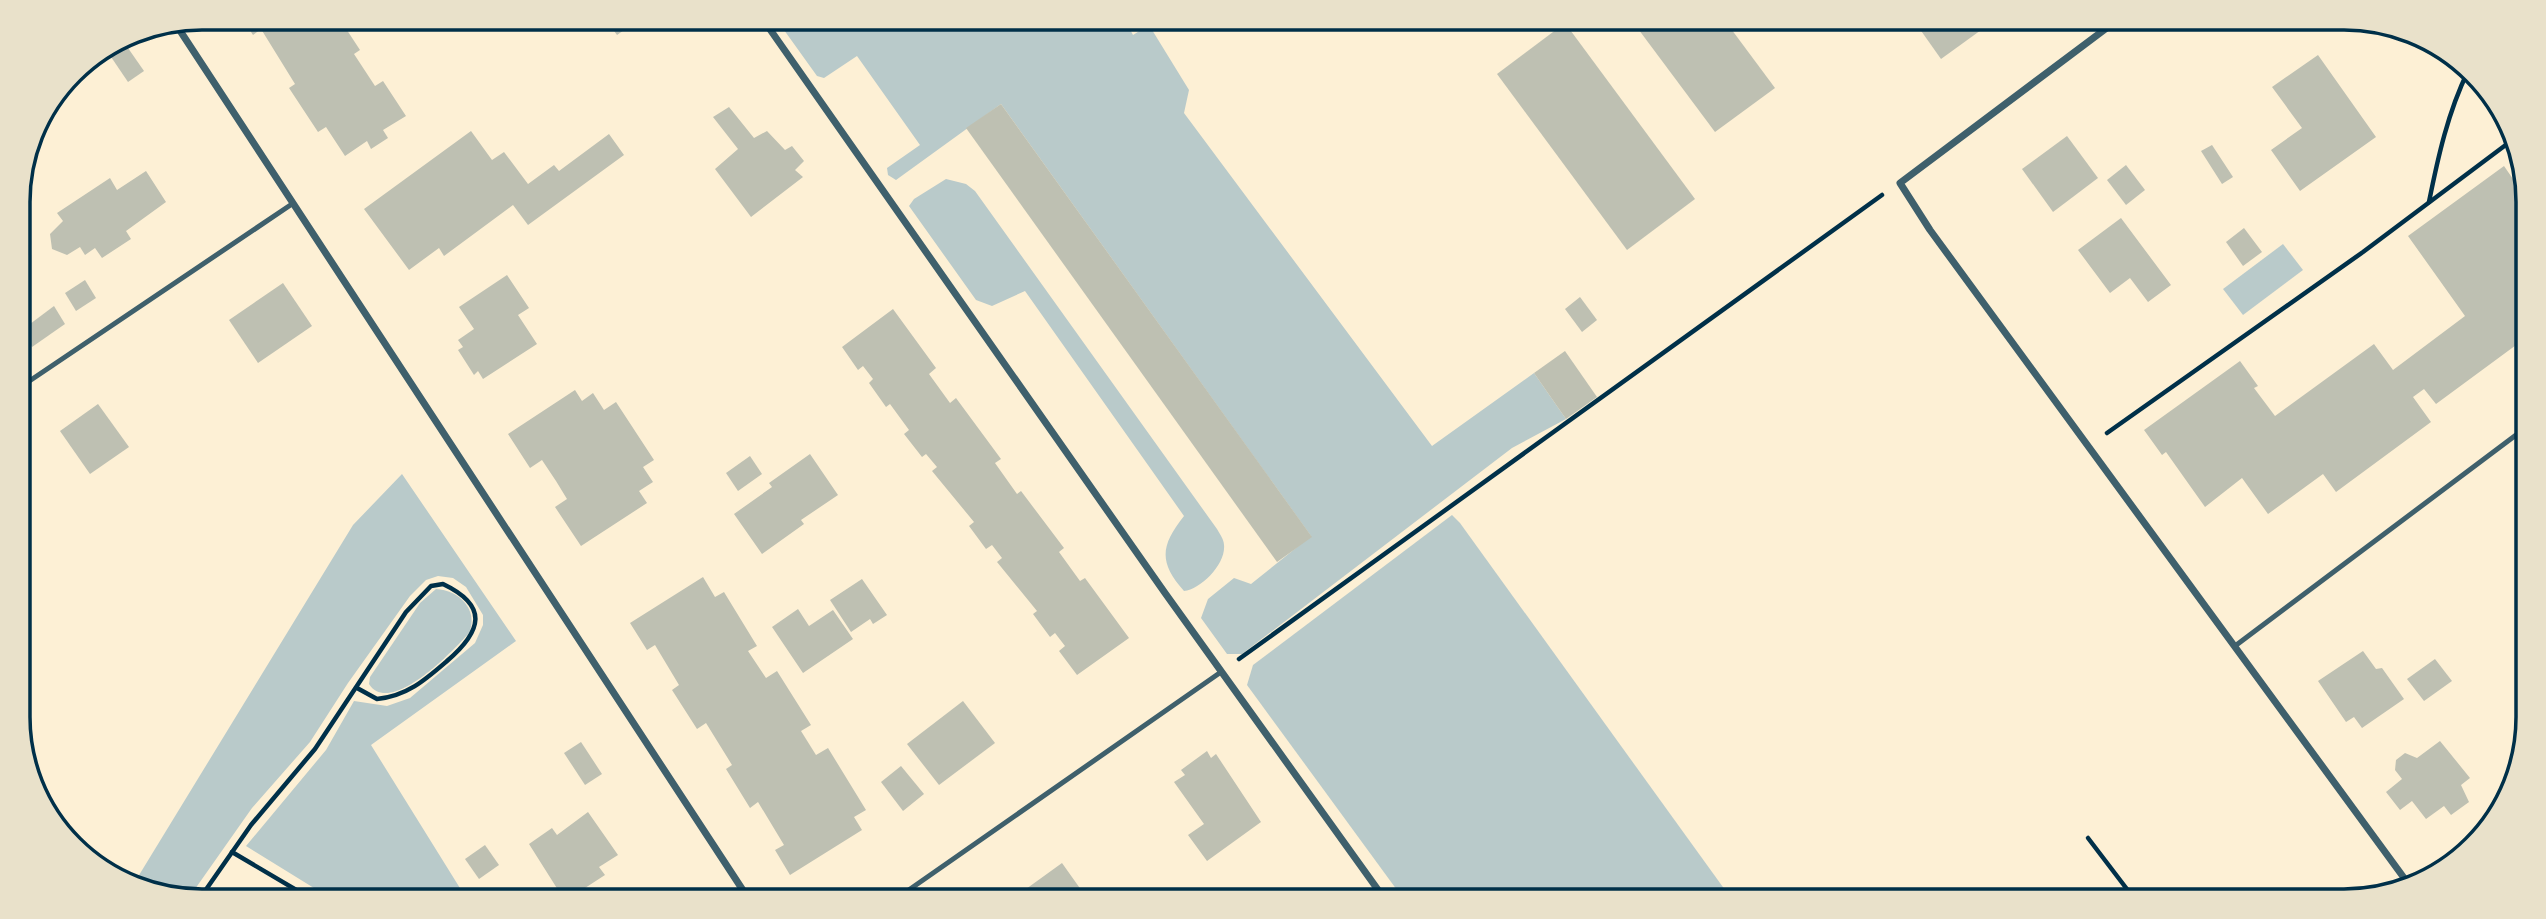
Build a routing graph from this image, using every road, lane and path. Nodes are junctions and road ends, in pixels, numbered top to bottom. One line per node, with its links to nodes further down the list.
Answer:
1 (770, 30): 13 (street)
2 (2104, 30): 6 (street)
3 (180, 31): 8 (street)
4 (2465, 79): 7 (path)
5 (2506, 145): 7 (path)
6 (1900, 183): 11 (street); 13 (path)
7 (2429, 203): 11 (path)
8 (292, 204): 9 (lane); 20 (street)
9 (30, 380)
10 (2516, 435): 12 (lane)
11 (2089, 446): 12 (street)
12 (2235, 646): 17 (street)
13 (1221, 673): 21 (lane); 22 (street)
14 (357, 688): 14 (path); 16 (path)
15 (2088, 838): 23 (path)
16 (232, 852): 18 (path); 19 (path)
17 (2404, 878)
18 (206, 889)
19 (295, 889)
20 (742, 889)
21 (910, 889)
22 (1378, 889)
23 (2127, 889)

